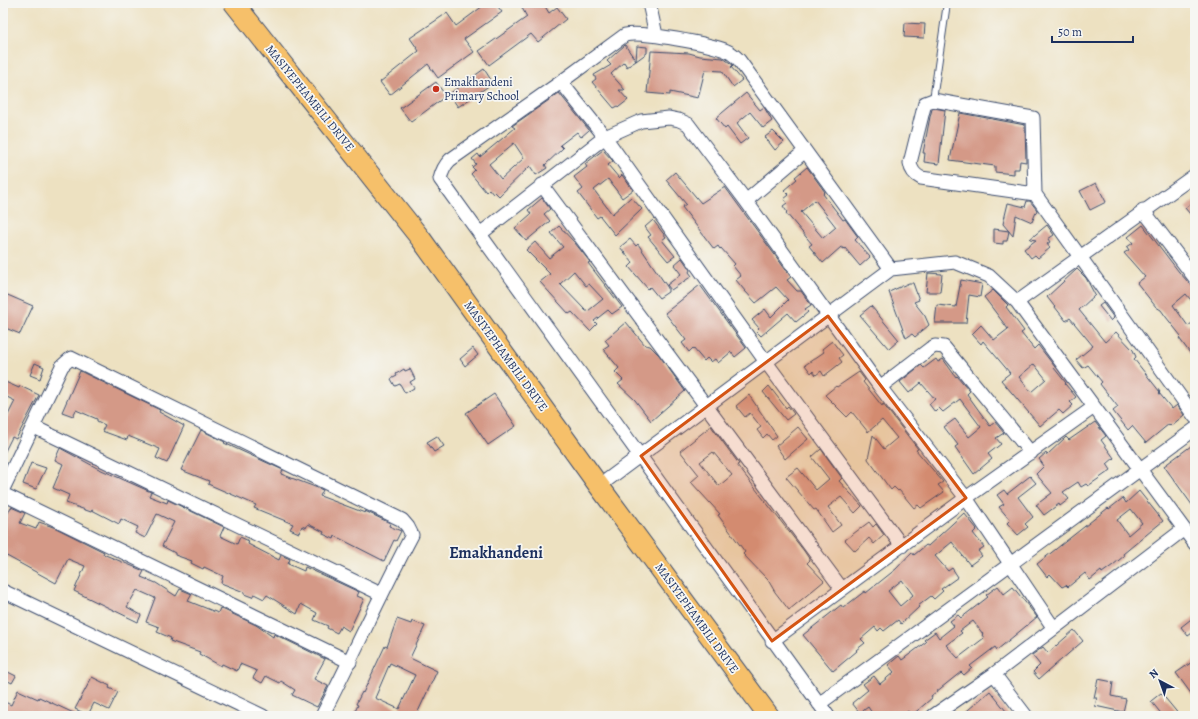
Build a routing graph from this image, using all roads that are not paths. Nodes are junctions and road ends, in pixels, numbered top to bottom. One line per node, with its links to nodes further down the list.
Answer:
1 (234, 3): 30 (main road, MASIYEPHAMBILI DRIVE)
2 (649, 3): 4 (street)
3 (947, 3): 6 (lane)
4 (656, 36): 5 (street); 8 (street)
5 (561, 82): 7 (street); 14 (street)
6 (933, 100): 11 (street); 11 (street)
7 (605, 137): 10 (street); 12 (street); 20 (street)
8 (805, 152): 12 (street); 16 (street)
9 (1195, 175): 13 (street)
10 (542, 185): 14 (street); 22 (street)
11 (1035, 194): 15 (street)
12 (746, 201): 19 (street)
13 (1143, 210): 15 (street); 17 (street)
14 (480, 234): 28 (street)
15 (1079, 256): 18 (street); 24 (street)
16 (890, 269): 18 (street); 19 (street)
17 (1195, 278)
18 (1017, 302): 23 (street)
19 (828, 316): 20 (street); 21 (street)
20 (766, 362): 22 (street); 36 (street)
21 (880, 387): 27 (street); 33 (street)
22 (707, 406): 28 (street); 38 (street)
23 (1094, 407): 27 (street); 29 (street)
24 (1195, 417)
25 (34, 427): 31 (street); 40 (street); 40 (street)
26 (1195, 429): 29 (street)
27 (1031, 453): 33 (street)
28 (640, 456): 30 (street); 42 (street)
29 (1141, 469): 34 (street); 37 (street)
30 (599, 486): 49 (main road, MASIYEPHAMBILI DRIVE)
31 (3, 489)
32 (3, 494): 43 (street)
33 (966, 498): 36 (street); 37 (street)
34 (1184, 530): 35 (street); 41 (street)
35 (1195, 544)
36 (902, 546): 38 (street)
37 (1010, 565): 41 (street); 45 (street)
38 (842, 589): 42 (street)
39 (3, 591): 46 (street)
40 (381, 594): 43 (street)
41 (1053, 627): 44 (street)
42 (772, 641): 45 (street)
43 (350, 662): 48 (street)
44 (994, 674): 51 (street); 52 (street)
45 (819, 704): 50 (street)
46 (245, 712): 47 (street)
47 (263, 716)
48 (322, 716)
49 (769, 716)
50 (828, 716)
51 (933, 716)
52 (1026, 716)

